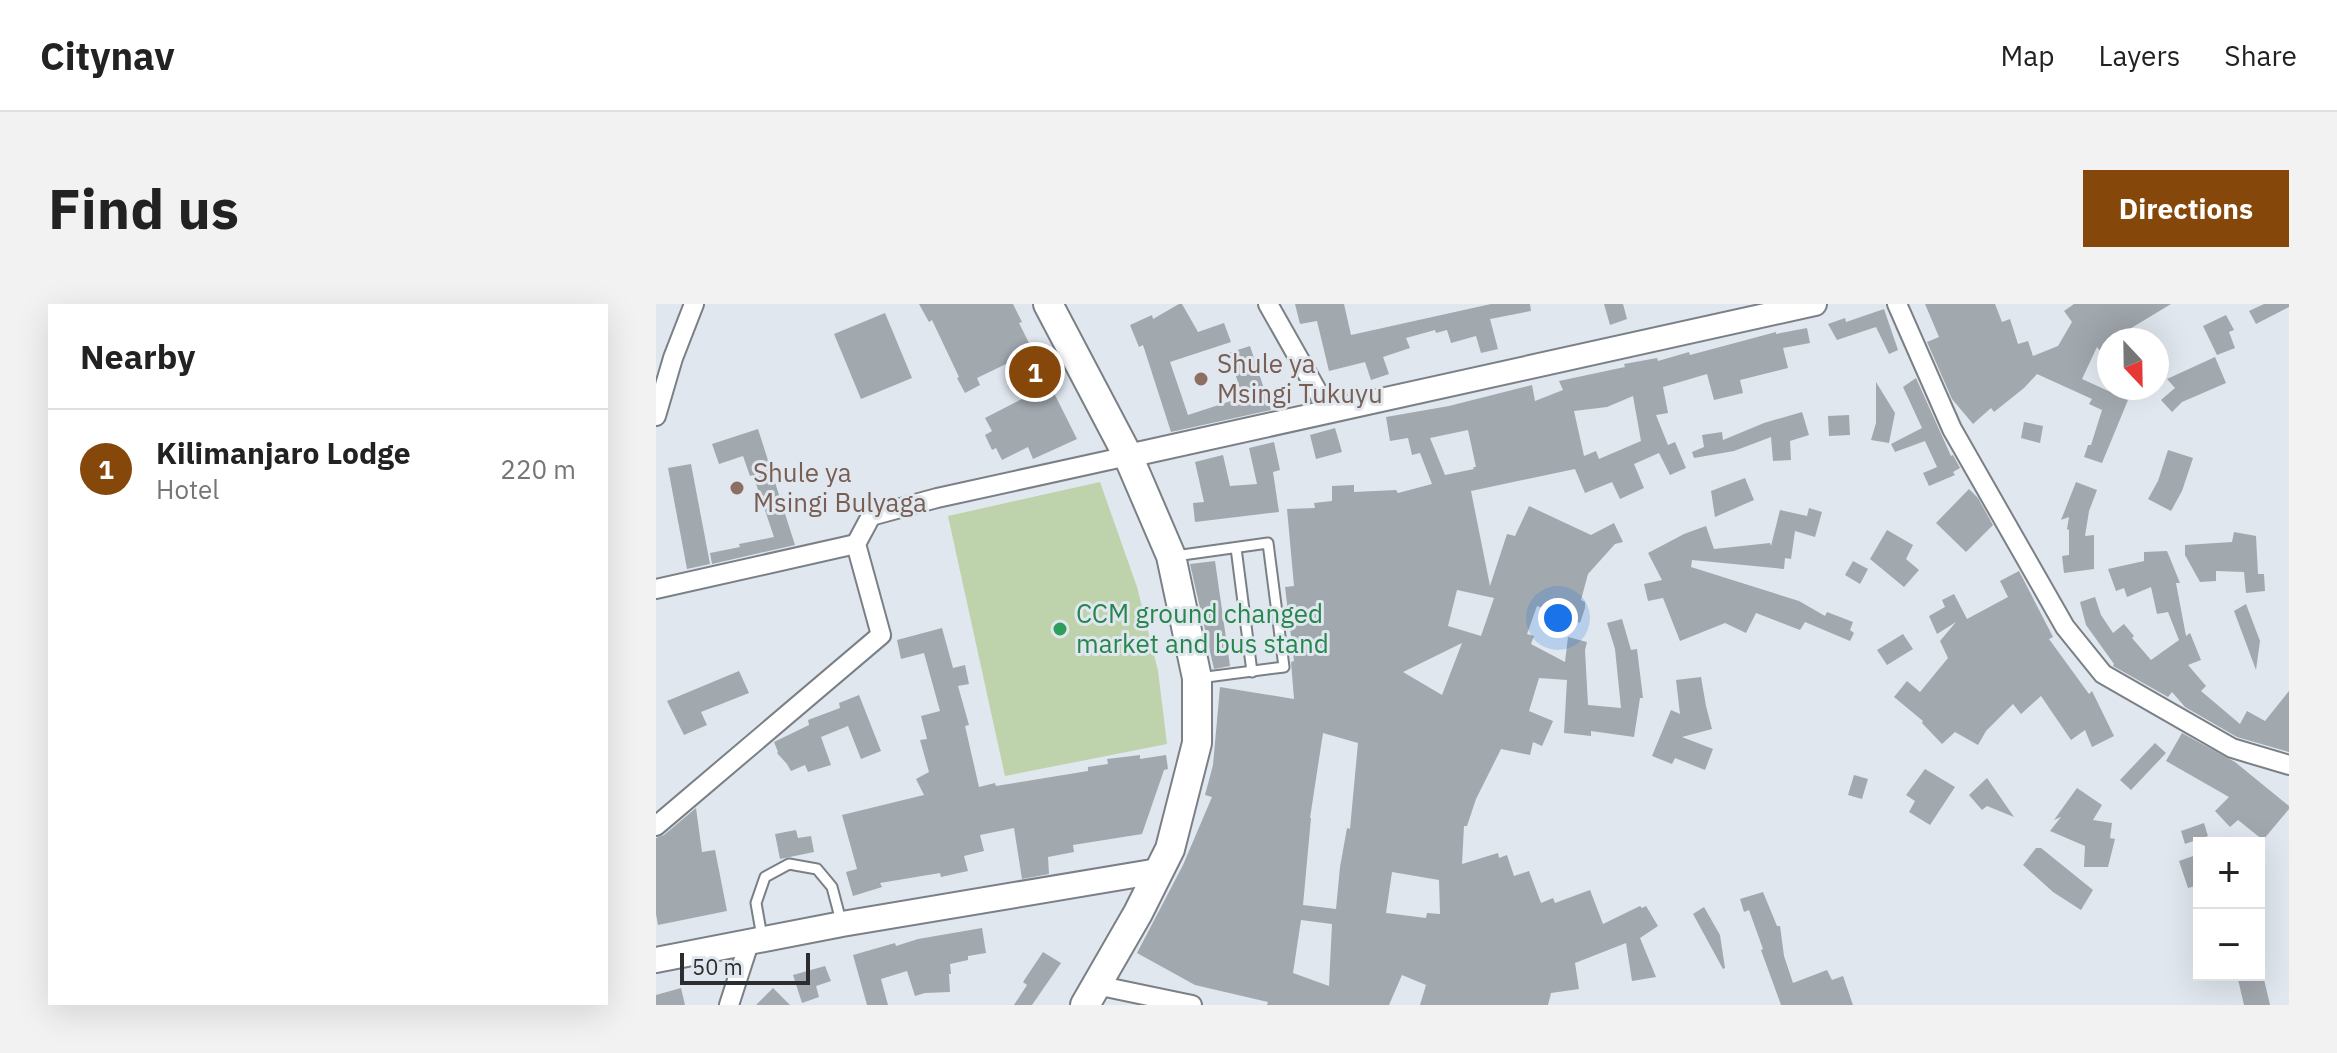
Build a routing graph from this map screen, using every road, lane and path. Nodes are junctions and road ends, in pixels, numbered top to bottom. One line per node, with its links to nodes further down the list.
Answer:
1 (694, 304): 7 (street)
2 (1048, 304): 8 (highway)
3 (1268, 304): 6 (street)
4 (1815, 304): 6 (street)
5 (1897, 304): 15 (street)
6 (1329, 412): 8 (street)
7 (656, 416)
8 (1128, 456): 9 (street); 11 (highway)
9 (856, 544): 12 (street); 16 (street)
10 (1236, 548): 11 (lane); 13 (lane); 13 (lane)
11 (1171, 556): 14 (highway)
12 (656, 589)
13 (1252, 672): 14 (lane)
14 (1197, 678): 17 (highway)
15 (2289, 765)
16 (656, 826)
17 (1158, 871): 18 (main road); 21 (highway)
18 (842, 924): 19 (main road); 19 (lane)
19 (756, 942): 20 (main road); 22 (street)
20 (656, 960)
21 (1090, 995): 23 (street)
22 (729, 1005)
23 (1192, 1005)

